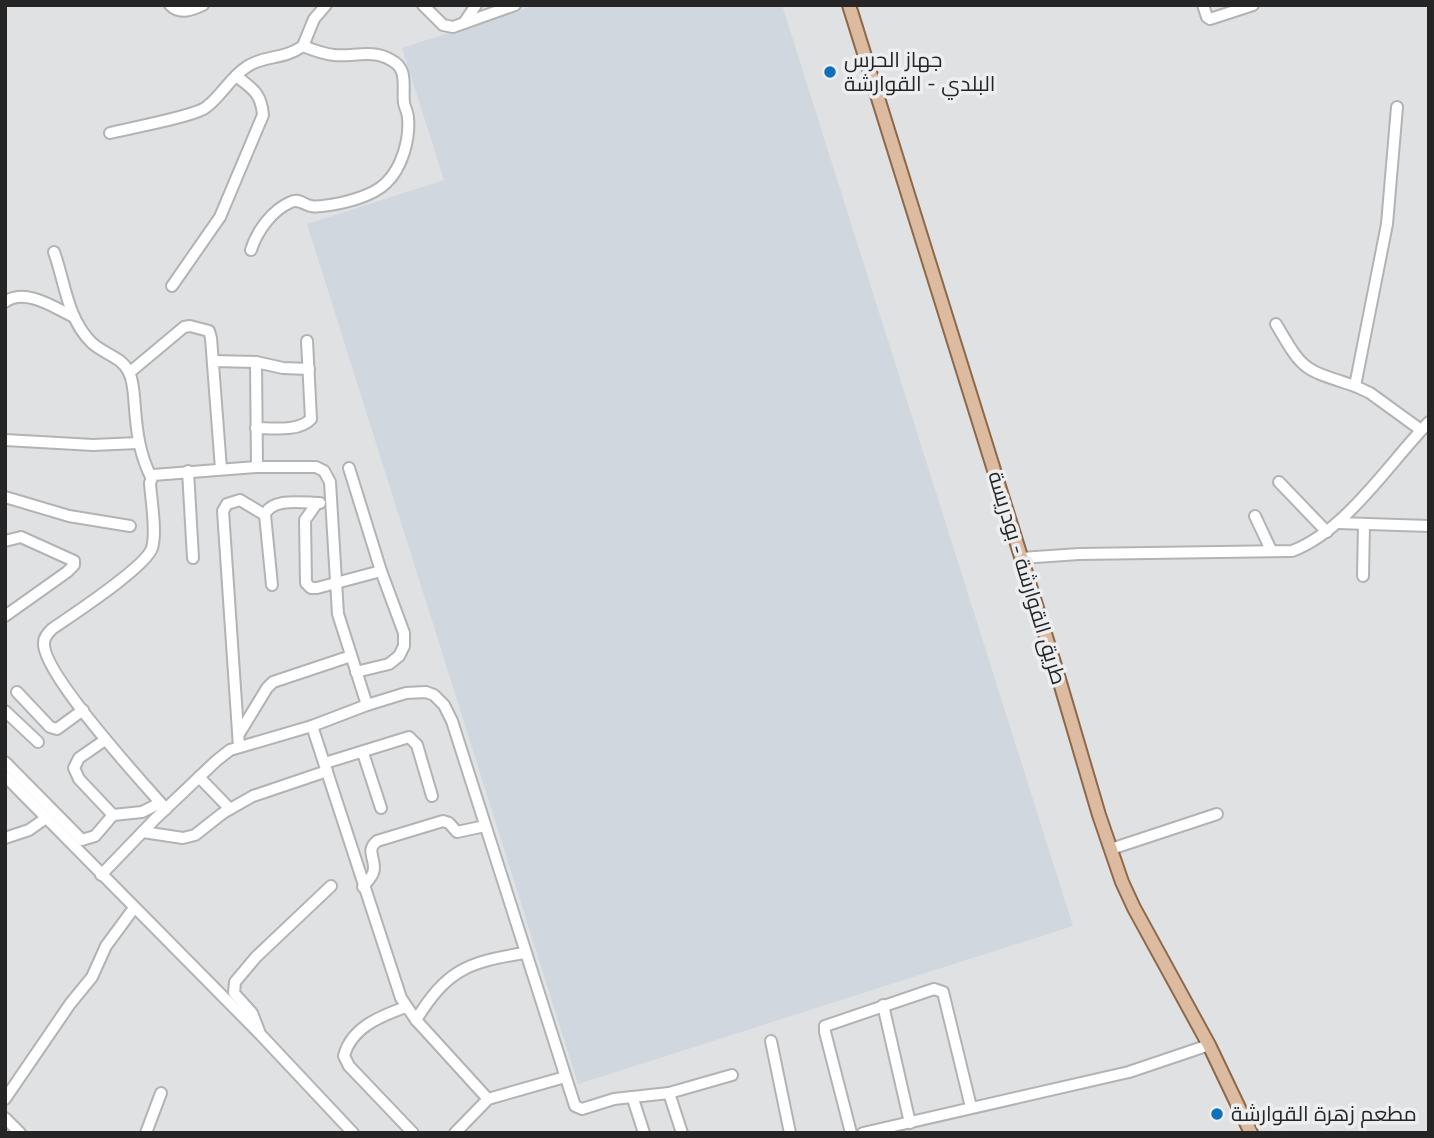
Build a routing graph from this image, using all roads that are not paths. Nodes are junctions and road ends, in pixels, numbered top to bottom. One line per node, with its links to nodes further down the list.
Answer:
1 (170, 5): 2 (street)
2 (204, 5)
3 (326, 5): 11 (street)
4 (423, 5): 10 (street)
5 (476, 5): 10 (street)
6 (515, 5): 10 (street)
7 (849, 5): 50 (main road, طريق القوارشة - بودريسة)
8 (1203, 5): 9 (street)
9 (1252, 5)
10 (464, 23)
11 (303, 46): 12 (street); 15 (street)
12 (236, 76): 14 (street); 17 (street)
13 (1397, 107): 26 (street)
14 (110, 133)
15 (251, 250)
16 (54, 252): 19 (street)
17 (172, 286)
18 (5, 302): 19 (street)
19 (75, 317): 25 (street)
20 (1276, 324): 26 (street)
21 (307, 341): 24 (street)
22 (213, 361): 23 (street); 25 (street); 33 (street)
23 (256, 362): 24 (street); 28 (street)
24 (309, 369): 28 (street)
25 (130, 373): 30 (street)
26 (1355, 386): 27 (street)
27 (1425, 426): 42 (street)
28 (256, 428): 31 (street)
29 (5, 440): 30 (street)
30 (138, 443): 35 (street)
31 (257, 467): 33 (street); 38 (street)
32 (349, 468): 51 (street)
33 (221, 469): 34 (street)
34 (188, 471): 35 (street); 49 (street)
35 (151, 477): 60 (street)
36 (1279, 482): 46 (street)
37 (5, 497): 44 (street)
38 (330, 502): 39 (street); 53 (street)
39 (317, 503): 40 (street); 53 (street)
40 (265, 515): 54 (street); 63 (street)
41 (1255, 516): 48 (street)
42 (1338, 523): 43 (street); 46 (street)
43 (1364, 524): 45 (street); 52 (street)
44 (130, 526)
45 (1429, 526)
46 (1327, 532): 48 (street)
47 (5, 541): 55 (street)
48 (1271, 550): 50 (street)
49 (193, 558)
50 (1021, 558): 81 (main road, طريق القوارشة - بودريسة)
51 (381, 571): 53 (street); 57 (street)
52 (1363, 576)
53 (336, 581): 56 (street)
54 (272, 585)
55 (5, 616)
56 (351, 656): 57 (street); 63 (street)
57 (356, 672): 59 (street)
58 (17, 692): 60 (street)
59 (367, 705): 62 (street); 78 (street)
60 (83, 710): 64 (street)
61 (5, 711): 65 (street)
62 (312, 726): 66 (street); 68 (street)
63 (239, 734): 66 (street)
64 (105, 740): 72 (street); 76 (street)
65 (38, 742)
66 (239, 747): 70 (street)
67 (363, 752): 68 (street); 71 (street); 73 (street)
68 (326, 767): 74 (street); 84 (street)
69 (6, 768): 76 (street); 77 (street)
70 (199, 777): 72 (street); 74 (street)
71 (432, 796)
72 (163, 806): 76 (street); 79 (street)
73 (381, 808)
74 (230, 809): 79 (street)
75 (1217, 814): 81 (street)
76 (113, 815)
77 (46, 818): 80 (street); 82 (street)
78 (485, 827): 84 (street); 86 (street)
79 (143, 832): 82 (street)
80 (5, 838)
81 (1111, 849): 92 (main road, طريق القوارشة - بودريسة)
82 (101, 875): 85 (street)
83 (331, 886): 90 (street)
84 (363, 887): 88 (street)
85 (134, 908): 90 (street); 97 (street)
86 (525, 953): 89 (street); 94 (street)
87 (883, 1005): 100 (street); 102 (street); 111 (street)
88 (406, 1007): 89 (street); 106 (street)
89 (415, 1020): 98 (street)
90 (260, 1034): 105 (street)
91 (771, 1041): 110 (street)
92 (1209, 1045): 100 (street); 113 (main road, طريق القوارشة - بودريسة)
93 (732, 1075): 96 (street)
94 (565, 1077): 98 (street); 99 (street)
95 (162, 1093): 104 (street)
96 (669, 1093): 99 (street); 109 (street)
97 (5, 1099)
98 (488, 1099): 107 (street)
99 (634, 1099): 108 (street)
100 (971, 1107): 102 (street)
101 (5, 1118): 103 (street)
102 (909, 1123): 112 (street)
103 (20, 1133)
104 (146, 1133)
105 (353, 1133)
106 (413, 1133)
107 (456, 1133)
108 (644, 1133)
109 (682, 1133)
110 (790, 1133)
111 (851, 1133)
112 (863, 1133)
113 (1251, 1133)

